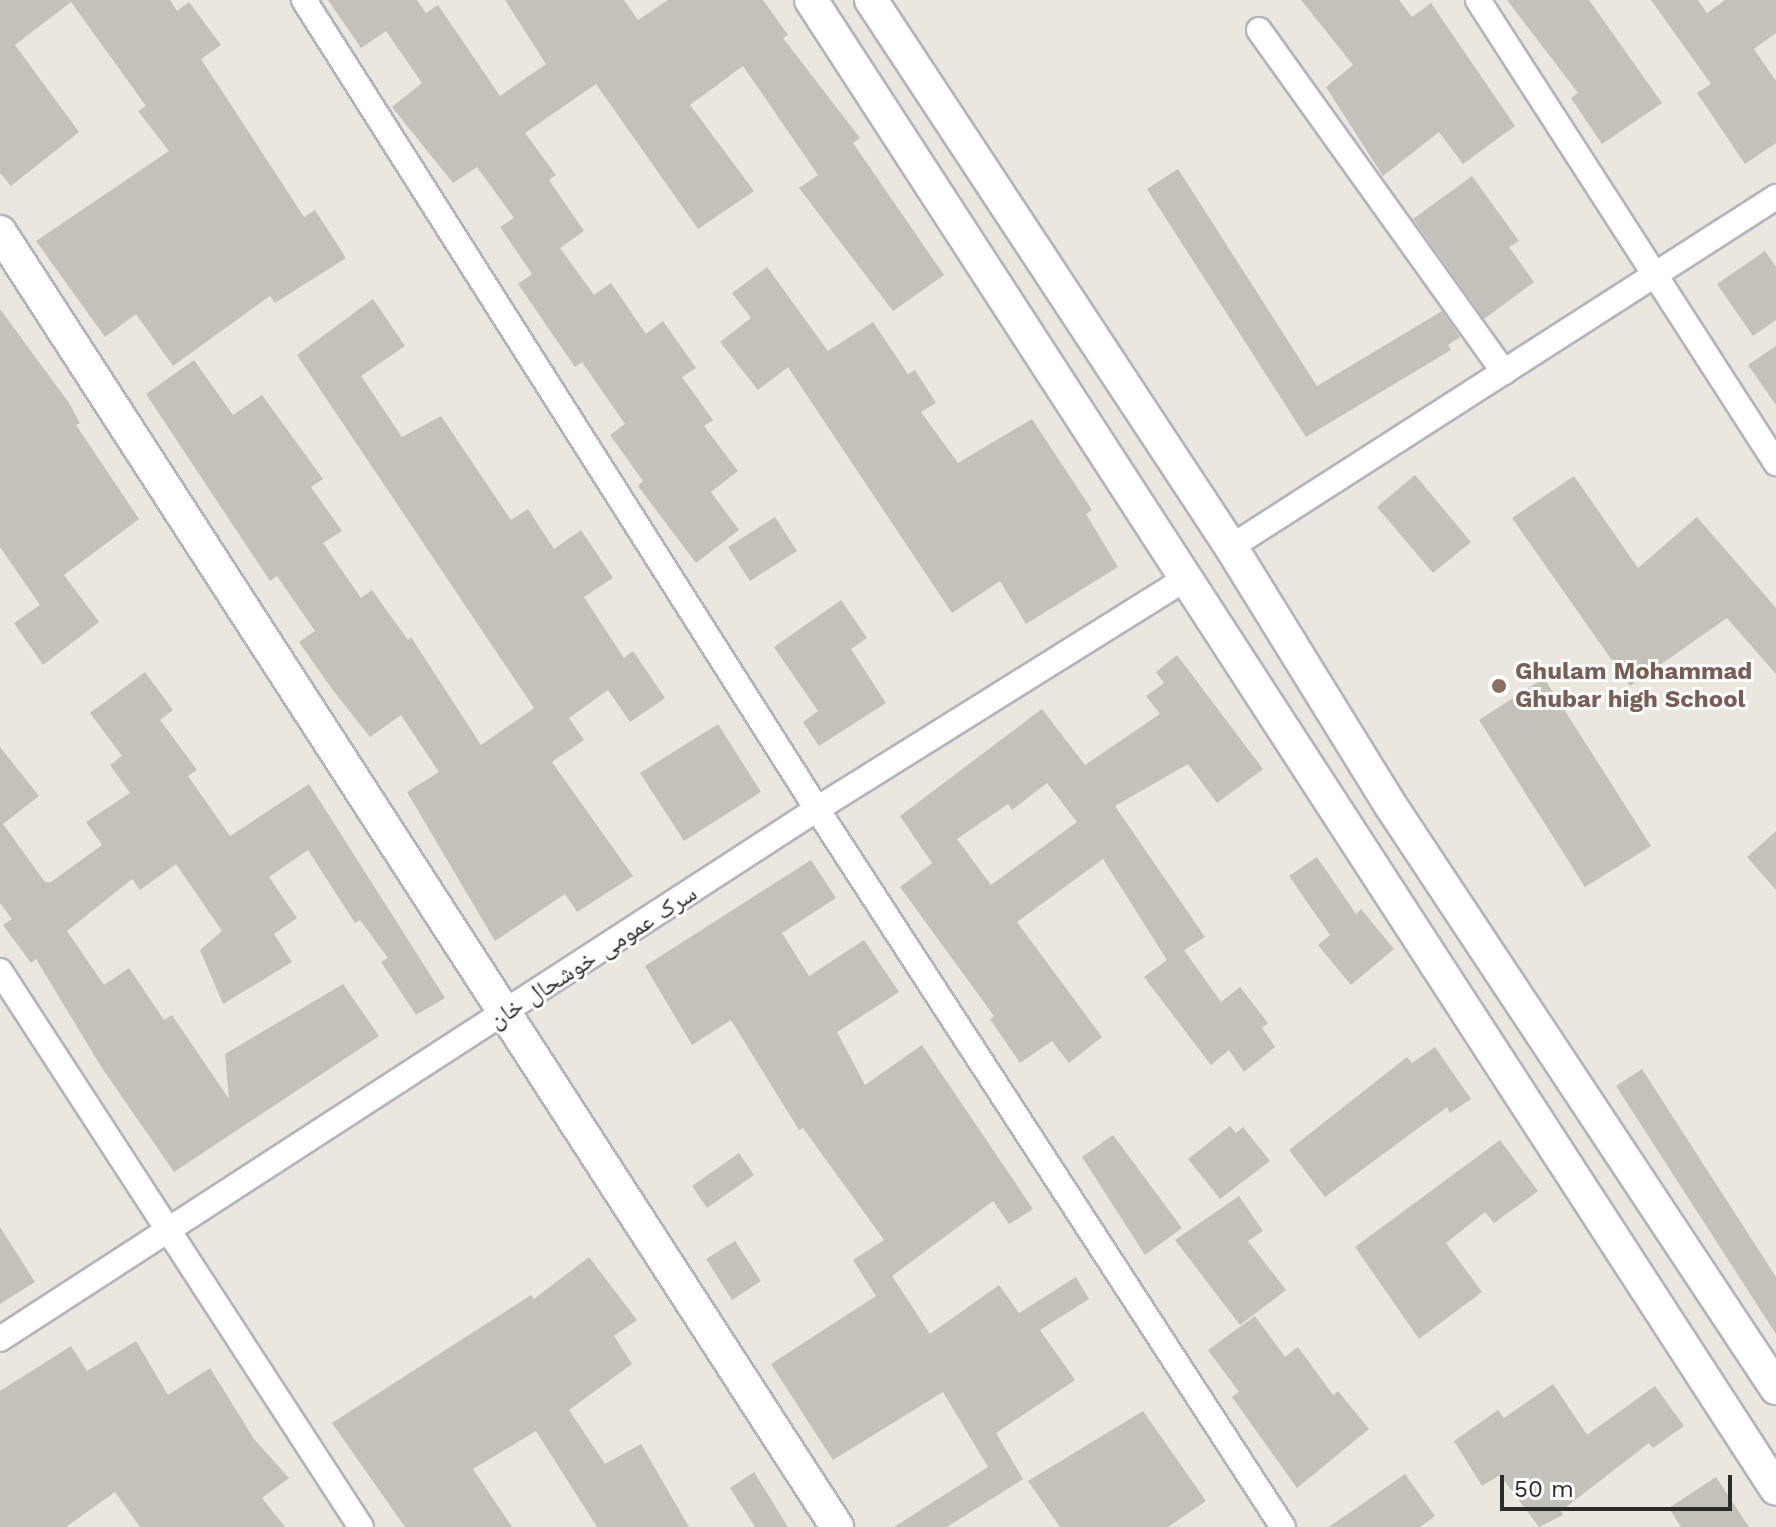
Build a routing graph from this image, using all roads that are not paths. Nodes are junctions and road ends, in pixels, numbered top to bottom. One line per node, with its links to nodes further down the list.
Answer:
1 (304, 0): 16 (street)
2 (811, 0): 10 (street)
3 (871, 0): 8 (street)
4 (1478, 0): 9 (street)
5 (1259, 30): 11 (street)
6 (1776, 197): 9 (street)
7 (0, 232): 19 (street)
8 (1030, 247): 10 (street); 13 (street)
9 (1655, 273): 11 (street); 12 (street)
10 (988, 274): 14 (street)
11 (1504, 372): 13 (street)
12 (1776, 463)
13 (1231, 547): 15 (street)
14 (1187, 578): 16 (street, سرک عمومی خوشحال خان); 17 (street)
15 (1391, 806): 17 (street); 22 (street)
16 (817, 809): 19 (street, سرک عمومی خوشحال خان); 26 (street)
17 (1349, 831): 23 (street)
18 (0, 971): 20 (street)
19 (505, 1016): 20 (street, سرک عمومی خوشحال خان); 25 (street)
20 (168, 1229): 21 (street, سرک عمومی خوشحال خان); 24 (street)
21 (0, 1339)
22 (1776, 1388)
23 (1776, 1489)
24 (361, 1527)
25 (837, 1527)
26 (1283, 1527)

